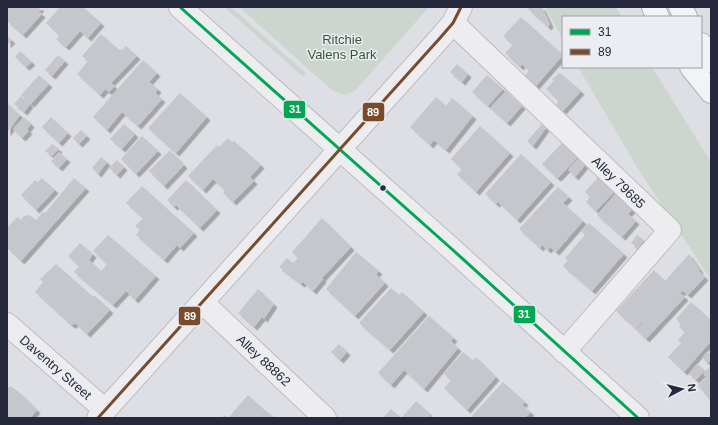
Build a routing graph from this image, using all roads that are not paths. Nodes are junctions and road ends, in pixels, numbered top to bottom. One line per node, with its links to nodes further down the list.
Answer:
1 (180, 7): 11 (street)
2 (653, 7): 5 (highway)
3 (680, 7): 6 (highway)
4 (457, 15): 11 (street); 14 (street, Alley 79685)
5 (658, 16)
6 (685, 16)
7 (702, 46): 8 (highway)
8 (711, 61)
9 (692, 68): 10 (highway)
10 (711, 92)
11 (340, 150): 12 (street); 14 (street)
12 (203, 303): 15 (street); 16 (street, Alley 88862)
13 (7, 324): 15 (street, Daventry Street)
14 (564, 352): 17 (street)
15 (101, 414)
16 (325, 418)
17 (638, 418)

